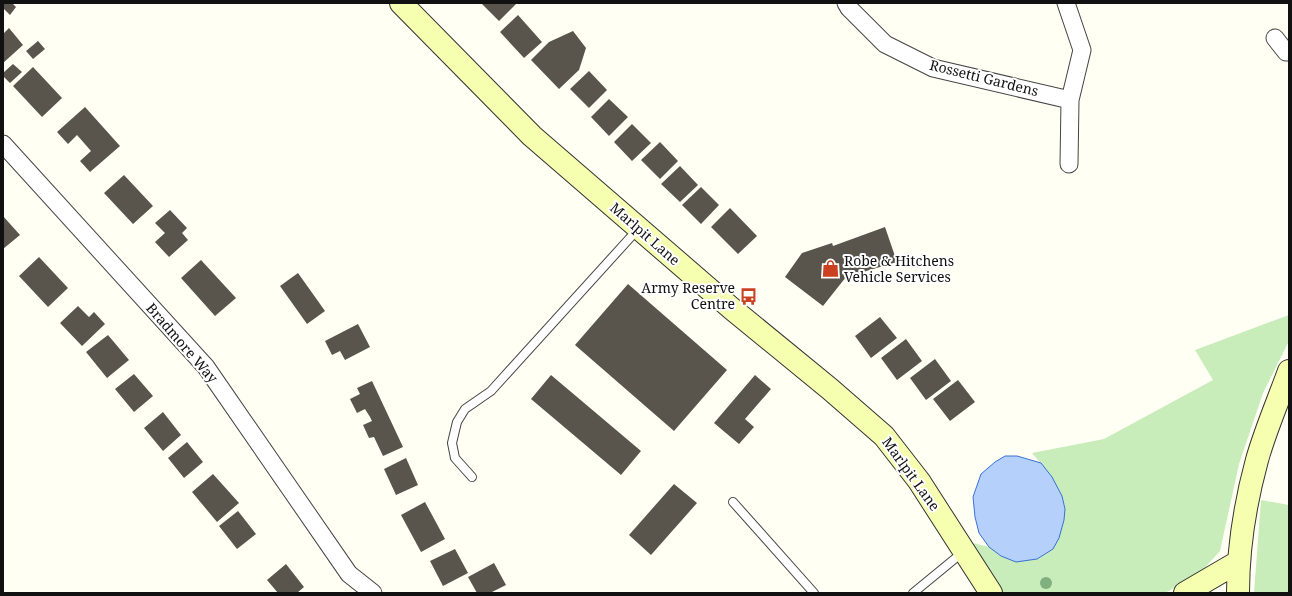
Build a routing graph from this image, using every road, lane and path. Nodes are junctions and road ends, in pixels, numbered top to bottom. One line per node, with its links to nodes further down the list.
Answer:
1 (401, 3): 9 (main road, Marlpit Lane)
2 (846, 3): 6 (street, Rossetti Gardens)
3 (1066, 3): 6 (street)
4 (1276, 38): 5 (street)
5 (1289, 52)
6 (1070, 100): 8 (street)
7 (3, 144): 15 (street, Bradmore Way)
8 (1069, 164)
9 (638, 228): 11 (lane); 13 (main road, Marlpit Lane)
10 (1289, 371): 14 (main road)
11 (472, 477)
12 (733, 502): 16 (lane)
13 (964, 552): 17 (lane); 18 (main road, Marlpit Lane)
14 (1238, 562): 19 (main road); 20 (main road)
15 (373, 593)
16 (814, 593)
17 (913, 593)
18 (991, 593)
19 (1185, 593)
20 (1238, 593)

